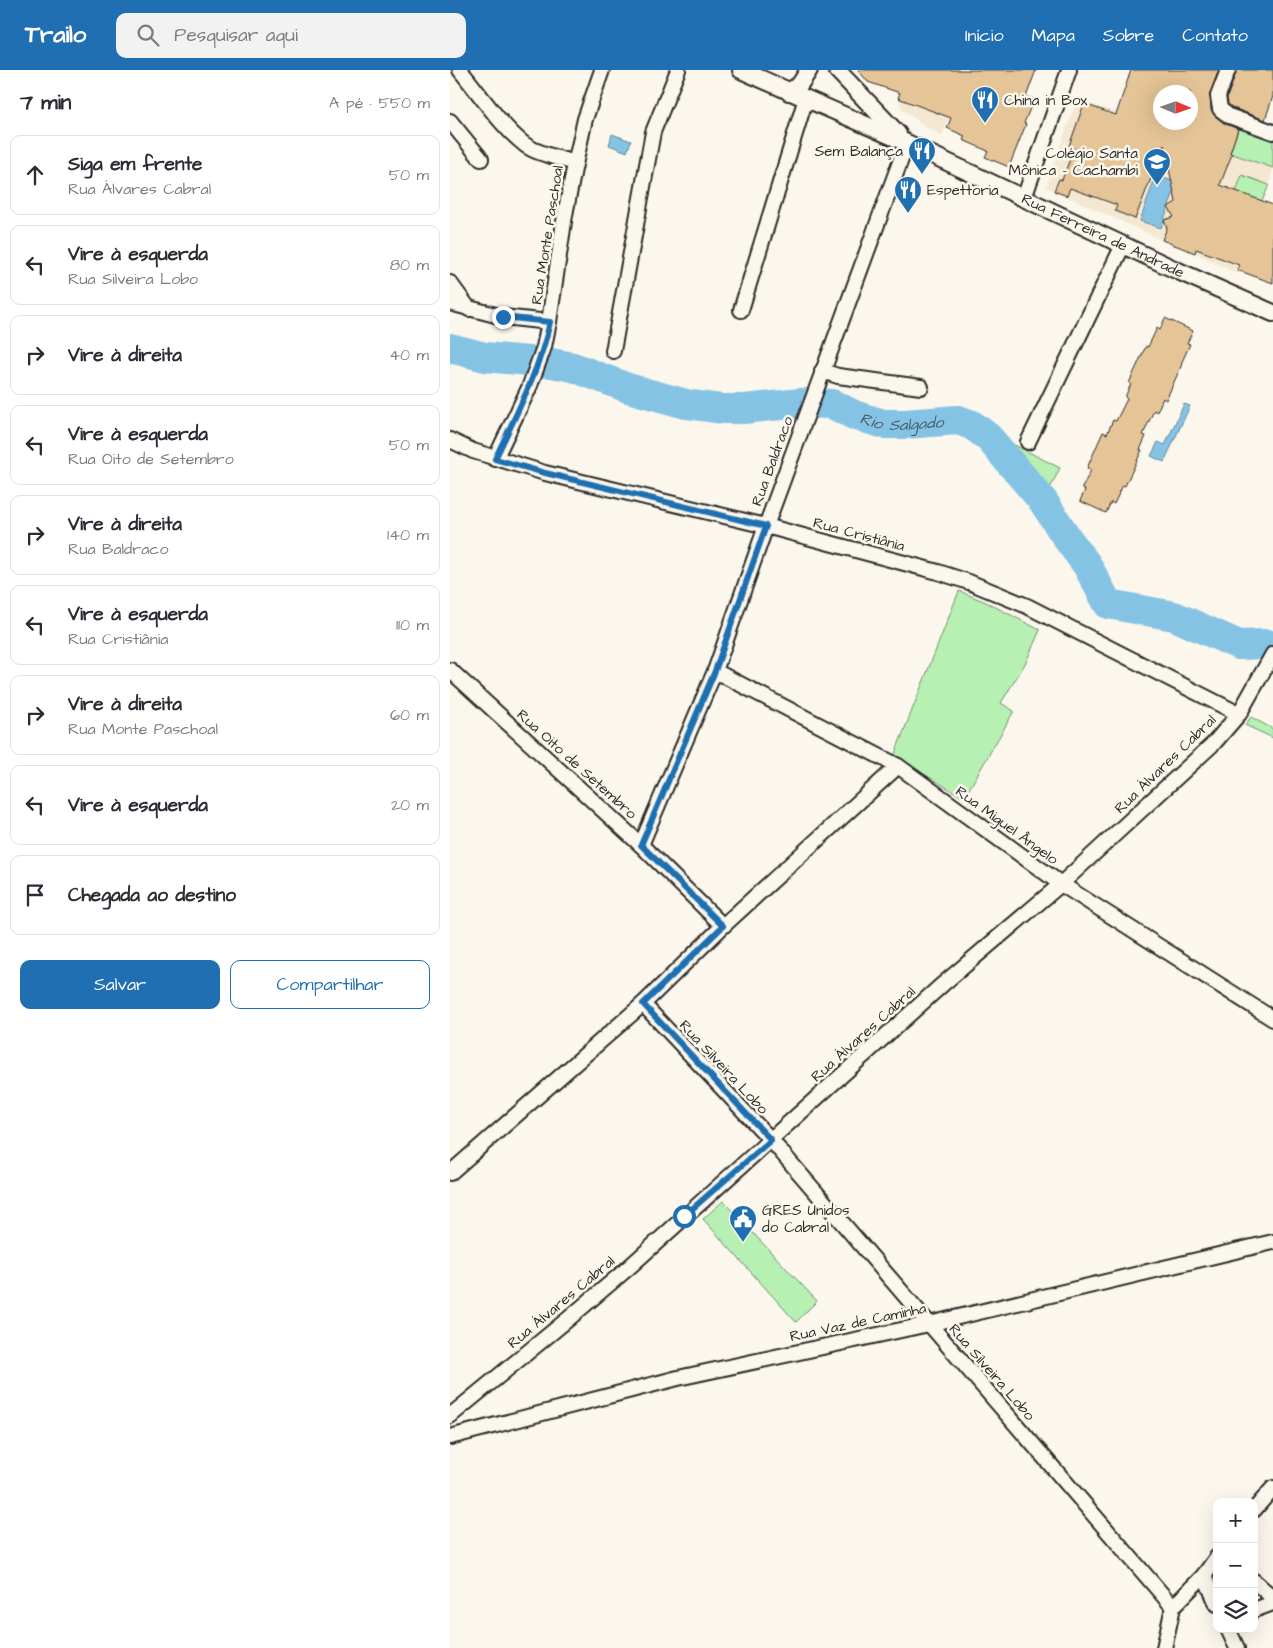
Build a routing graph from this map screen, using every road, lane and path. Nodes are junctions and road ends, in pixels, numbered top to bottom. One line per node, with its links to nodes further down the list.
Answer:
1 (460, 70): 15 (street)
2 (602, 70): 15 (street, Rua Monte Paschoal)
3 (678, 70): 24 (street)
4 (741, 70): 9 (street, Rua Ferreira de Andrade)
5 (809, 70): 9 (street)
6 (837, 70): 13 (street)
7 (1068, 70): 16 (street)
8 (1228, 70): 12 (street)
9 (789, 92): 10 (street, Rua Ferreira de Andrade)
10 (806, 98): 13 (street, Rua Ferreira de Andrade); 21 (street)
11 (450, 121): 14 (street)
12 (1272, 130)
13 (907, 143): 16 (street, Rua Ferreira de Andrade); 25 (street, Rua Baldraco)
14 (481, 159)
15 (575, 163): 23 (street, Rua Monte Paschoal)
16 (1024, 198): 17 (street, Rua Ferreira de Andrade)
17 (1123, 245): 22 (street, Rua Ferreira de Andrade); 28 (street)
18 (450, 283): 20 (street)
19 (450, 303): 20 (street)
20 (469, 309): 23 (street)
21 (741, 310)
22 (1273, 313)
23 (550, 322): 29 (street, Rua Monte Paschoal)
24 (613, 351)
25 (821, 374): 26 (street); 30 (street, Rua Baldraco)
26 (921, 387)
27 (450, 440): 29 (street, Rua Cristiânia)
28 (1028, 442)
29 (495, 459): 30 (street, Rua Cristiânia)
30 (766, 526): 33 (street, Rua Baldraco); 34 (street, Rua Cristiânia)
31 (1273, 654): 34 (street, Rua Álvares Cabral)
32 (450, 670): 36 (street, Rua Oito de Setembro)
33 (715, 671): 35 (street, Rua Miguel Ângelo); 36 (street, Rua Baldraco)
34 (1239, 714): 37 (street, Rua Álvares Cabral)
35 (898, 766): 37 (street, Rua Miguel Ângelo); 38 (street)
36 (641, 845): 38 (street, Rua Oito de Setembro)
37 (1061, 884): 40 (street, Rua Miguel Ângelo); 41 (street, Rua Álvares Cabral)
38 (723, 926): 39 (street)
39 (643, 1004): 41 (street, Rua Silveira Lobo); 42 (street)
40 (1273, 1019)
41 (771, 1140): 44 (street, Rua Silveira Lobo); 45 (street, Rua Álvares Cabral)
42 (450, 1173)
43 (1273, 1242): 44 (street, Rua Vaz de Caminha)
44 (929, 1324): 46 (street, Rua Vaz de Caminha); 55 (street, Rua Silveira Lobo)
45 (450, 1416)
46 (450, 1438)
47 (1273, 1488): 48 (street)
48 (1258, 1505)
49 (1213, 1563): 50 (street)
50 (1204, 1575): 52 (street); 55 (street)
51 (1258, 1585): 53 (street)
52 (1213, 1595)
53 (1273, 1598)
54 (1273, 1603): 56 (street)
55 (1173, 1607): 58 (street)
56 (1258, 1609)
57 (1230, 1633): 59 (street)
58 (1164, 1648)
59 (1237, 1648)

